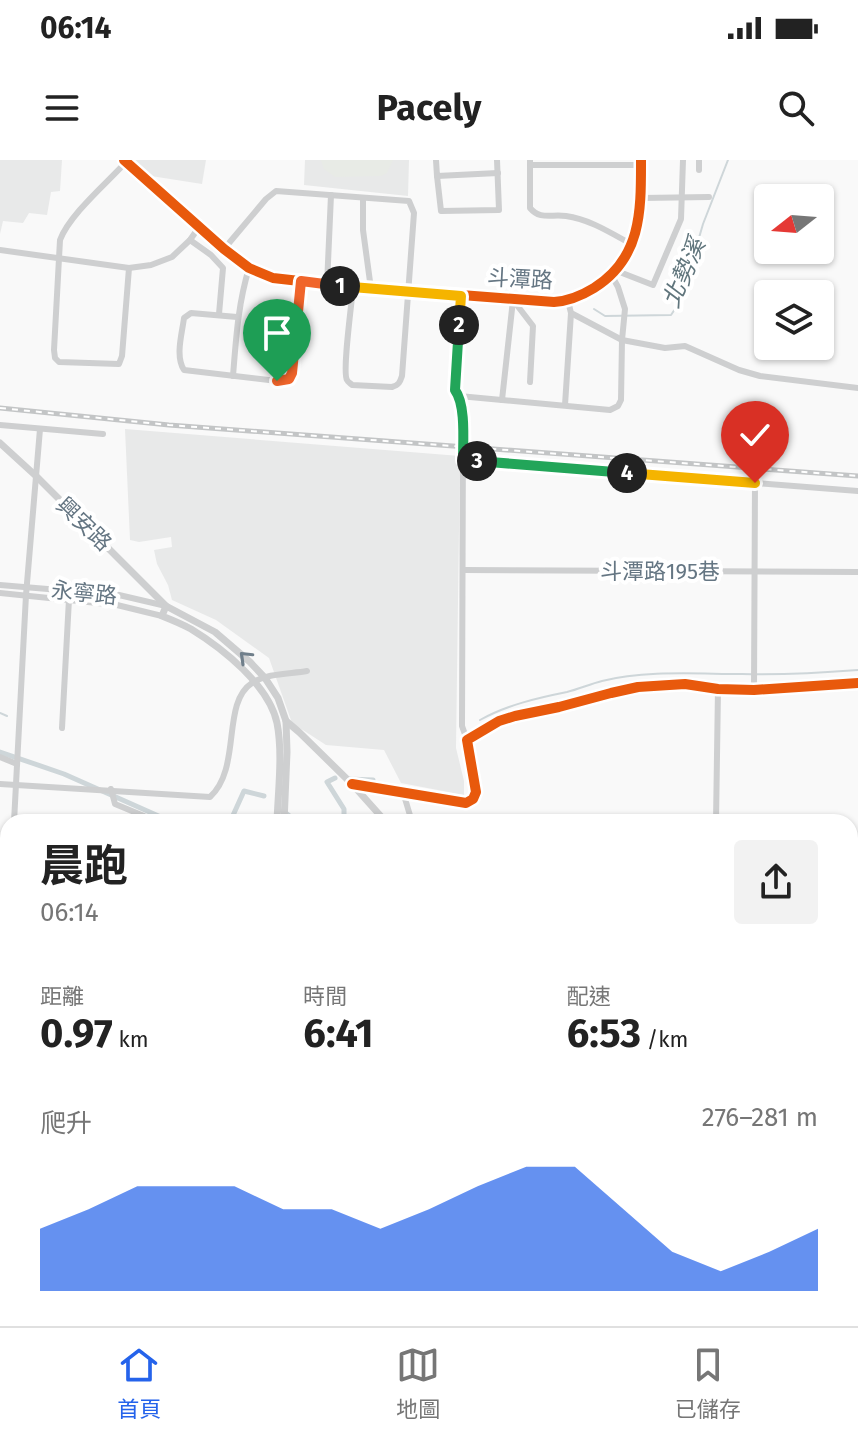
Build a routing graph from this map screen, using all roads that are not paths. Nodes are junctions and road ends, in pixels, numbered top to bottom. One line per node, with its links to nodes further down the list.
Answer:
1 (436, 160): 10 (street)
2 (497, 160): 9 (street)
3 (683, 160): 12 (street)
4 (699, 160): 8 (street)
5 (125, 161): 16 (street, 斗潭路); 21 (street)
6 (530, 162): 7 (street); 18 (street)
7 (641, 162): 15 (street)
8 (699, 170)
9 (498, 173): 10 (street); 10 (street)
10 (437, 176)
11 (331, 195): 14 (street); 19 (street); 26 (street)
12 (682, 197): 13 (street); 15 (street); 24 (street)
13 (709, 197)
14 (363, 198): 28 (street); 29 (street)
15 (642, 198): 18 (street)
16 (199, 227): 17 (street); 19 (street, 斗潭路)
17 (190, 240): 22 (street); 34 (street)
18 (631, 244): 24 (street)
19 (224, 249): 23 (street, 斗潭路)
20 (0, 250): 21 (street)
21 (59, 258): 22 (street); 22 (street)
22 (129, 268)
23 (249, 268): 25 (street, 斗潭路); 35 (street)
24 (614, 273): 32 (street); 36 (street)
25 (301, 281): 26 (street, 斗潭路); 37 (street)
26 (327, 285): 27 (street, 斗潭路)
27 (353, 287): 28 (street, 斗潭路); 29 (street)
28 (371, 289): 29 (street, 斗潭路)
29 (409, 291): 30 (street, 斗潭路)
30 (461, 296): 31 (street, 斗潭路); 40 (street)
31 (513, 300): 32 (street, 斗潭路); 38 (street); 41 (street)
32 (568, 301): 33 (street, 斗潭路)
33 (571, 313): 36 (street, 斗潭路); 42 (street, 斗潭路)
34 (219, 314): 35 (street); 37 (street)
35 (237, 317): 37 (street)
36 (622, 340): 39 (street, 斗潭路); 42 (street)
37 (233, 376)
38 (530, 382)
39 (858, 388)
40 (459, 396): 41 (street); 47 (street)
41 (502, 400): 42 (street)
42 (565, 405)
43 (0, 425): 44 (street)
44 (40, 429): 45 (street); 48 (street)
45 (103, 434)
46 (0, 443): 48 (street, 興安路)
47 (463, 460): 49 (street); 51 (street)
48 (36, 476): 55 (street); 58 (street, 興安路)
49 (755, 483): 50 (street); 52 (street)
50 (858, 491)
51 (463, 570): 52 (street, 斗潭路195巷); 69 (street)
52 (754, 571): 53 (street, 斗潭路195巷); 65 (street)
53 (858, 572)
54 (0, 585): 55 (street, 永寧路)
55 (26, 591): 56 (street, 永寧路); 57 (street, 永寧路); 58 (street, 永寧路); 71 (street)
56 (0, 593)
57 (69, 599): 59 (street, 永寧路); 68 (street)
58 (166, 606): 59 (street); 61 (street, 興安路, one-way to 58)
59 (162, 616): 62 (street)
60 (307, 671): 61 (street)
61 (265, 678): 62 (street); 66 (street, 興安路)
62 (253, 682): 67 (street); 75 (street)
63 (858, 683): 65 (street)
64 (718, 689): 65 (street); 69 (street); 83 (street)
65 (754, 690)
66 (286, 721): 67 (street); 73 (street, 興安路); 80 (street)
67 (277, 722): 79 (street)
68 (62, 728)
69 (467, 740): 76 (street)
70 (0, 757): 71 (street)
71 (17, 764): 74 (street)
72 (0, 784): 74 (street)
73 (352, 784): 76 (street); 81 (street, 興安路)
74 (16, 785): 75 (street); 77 (street)
75 (111, 789): 78 (street)
76 (403, 792): 82 (street)
77 (14, 814)
78 (139, 814)
79 (277, 814)
80 (284, 814)
81 (379, 814)
82 (410, 814)
83 (716, 814)

